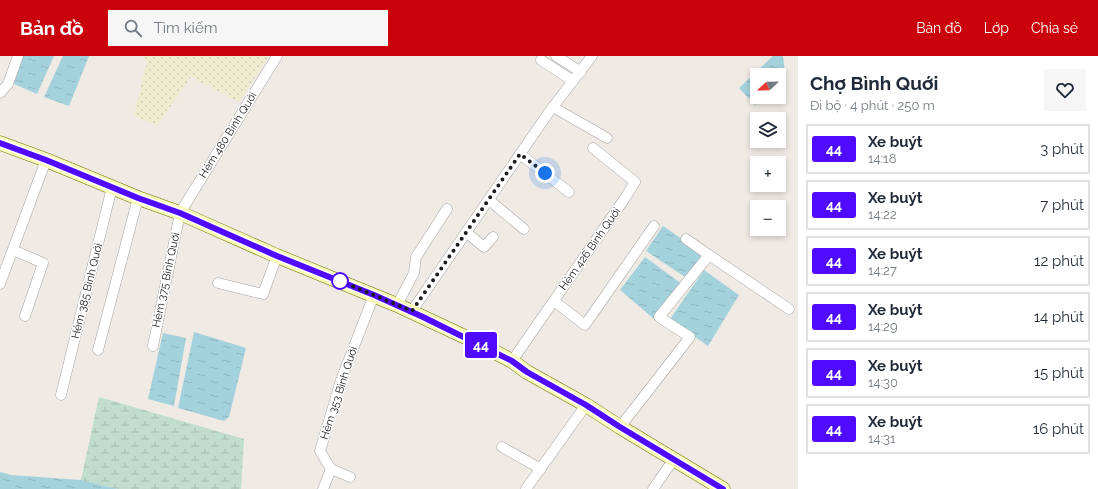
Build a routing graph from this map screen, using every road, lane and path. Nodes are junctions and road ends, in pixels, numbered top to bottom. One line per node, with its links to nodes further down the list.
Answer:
1 (18, 56): 8 (street)
2 (277, 56): 20 (street, Hẻm 480 Bình Quới)
3 (556, 56): 6 (street)
4 (592, 56): 6 (street)
5 (541, 60): 7 (street)
6 (580, 72): 7 (street)
7 (573, 81): 9 (street)
8 (0, 93)
9 (553, 107): 10 (street); 13 (street)
10 (607, 138)
11 (0, 143): 14 (main road)
12 (593, 148): 32 (street, Hẻm 426 Bình Quới)
13 (520, 154): 16 (street); 18 (street)
14 (46, 160): 15 (main road); 26 (street)
15 (112, 187): 17 (main road); 40 (street, Hẻm 385 Bình Quới)
16 (569, 192)
17 (138, 198): 20 (main road); 38 (street)
18 (488, 200): 22 (street); 23 (street)
19 (447, 209): 33 (street)
20 (180, 213): 28 (main road); 37 (street, Hẻm 375 Bình Quới)
21 (654, 226): 32 (street)
22 (524, 229)
23 (466, 232): 24 (street); 35 (street)
24 (492, 237)
25 (686, 238): 27 (street)
26 (13, 250): 30 (street); 36 (street)
27 (710, 255): 34 (street); 42 (street)
28 (277, 256): 29 (street); 31 (main road)
29 (218, 283)
30 (0, 284)
31 (374, 295): 33 (main road); 45 (street, Hẻm 353 Bình Quới)
32 (554, 301): 39 (street, Hẻm 426 Bình Quới)
33 (397, 305): 35 (main road)
34 (789, 309)
35 (412, 311): 39 (main road)
36 (26, 316)
37 (153, 346)
38 (98, 350)
39 (512, 361): 41 (main road)
40 (61, 395)
41 (586, 405): 42 (main road); 46 (street)
42 (620, 427): 44 (main road)
43 (502, 447): 46 (street)
44 (674, 459): 50 (street); 51 (main road)
45 (331, 469): 47 (street); 48 (street)
46 (541, 469): 49 (street)
47 (350, 477)
48 (323, 489)
49 (526, 489)
50 (653, 489)
51 (723, 489)

